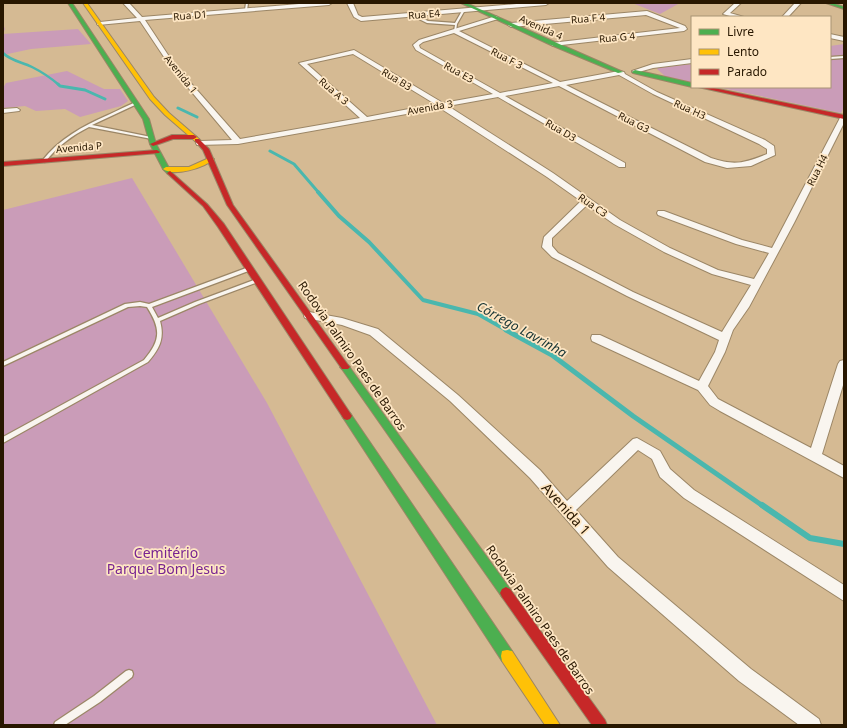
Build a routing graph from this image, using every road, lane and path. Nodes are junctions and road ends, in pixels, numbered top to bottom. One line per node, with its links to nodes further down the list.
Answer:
1 (70, 3): 40 (main road)
2 (85, 3): 21 (main road, Rodovia Palmiro Paes de Barros)
3 (126, 3): 4 (street); 20 (street, Avenida 1)
4 (131, 3)
5 (247, 3): 15 (lane)
6 (329, 3): 15 (street, Rua D1)
7 (350, 3): 16 (street, Rua E4)
8 (546, 3): 14 (street)
9 (738, 3): 17 (street)
10 (798, 3): 18 (street)
11 (828, 3): 13 (main road)
12 (464, 7): 14 (main road, Avenida 4); 16 (street, Rua E4); 23 (lane)
13 (844, 8)
14 (477, 9): 19 (main road, Avenida 4)
15 (246, 10): 20 (street, Rua D1)
16 (412, 15): 23 (lane)
17 (736, 16)
18 (786, 16)
19 (496, 18): 22 (main road, Avenida 4); 23 (street)
20 (141, 19): 21 (street, Rua D1); 49 (street, Avenida 1)
21 (100, 24): 47 (main road, Rodovia Palmiro Paes de Barros)
22 (511, 25): 24 (street, Rua F 4); 28 (main road, Avenida 4)
23 (455, 27): 36 (street, Rua F 3); 39 (street, Rua E3)
24 (680, 31): 28 (street, Rua G 4)
25 (831, 36): 26 (street)
26 (844, 40): 27 (street)
27 (831, 42)
28 (553, 44): 34 (main road, Avenida 4)
29 (354, 52): 41 (street, Rua B3); 45 (street, Rua A 3)
30 (844, 57): 31 (lane)
31 (831, 58)
32 (691, 61): 33 (street, Avenida 3)
33 (652, 67): 34 (street, Avenida 3); 35 (main road)
34 (627, 71): 35 (main road, Avenida 4); 36 (street, Avenida 3); 50 (street, Rua H3)
35 (665, 79): 37 (main road, Avenida 4)
36 (560, 84): 39 (street, Avenida 3); 50 (street, Rua G3)
37 (691, 85)
38 (706, 88): 44 (main road)
39 (499, 95): 41 (street, Avenida 3); 56 (street, Rua D3)
40 (136, 103): 46 (lane); 48 (main road)
41 (441, 105): 45 (street, Avenida 3); 58 (street, Rua C3)
42 (17, 110): 43 (street)
43 (3, 111)
44 (844, 116): 60 (street, Rua H4)
45 (365, 119): 49 (street, Avenida 3)
46 (89, 126): 48 (lane); 52 (lane)
47 (197, 140): 48 (main road, Avenida P); 49 (street); 54 (main road, Rodovia Palmiro Paes de Barros)
48 (152, 141): 51 (main road); 52 (main road, Avenida P)
49 (238, 142): 54 (street)
50 (762, 142)
51 (157, 152): 52 (main road, Avenida P); 57 (main road)
52 (46, 157): 53 (main road, Avenida P); 55 (main road, Avenida P)
53 (3, 158)
54 (210, 159): 57 (main road); 65 (main road, Rodovia Palmiro Paes de Barros)
55 (3, 164)
56 (622, 165)
57 (166, 169): 61 (main road)
58 (586, 201): 63 (street, Rua C3); 68 (street)
59 (661, 213): 60 (street)
60 (774, 252): 63 (street, Rua H4)
61 (249, 268): 62 (main road); 64 (lane)
62 (257, 281): 66 (lane); 79 (main road)
63 (757, 283): 68 (street, Rua H4)
64 (149, 306): 66 (lane); 69 (lane)
65 (309, 316): 75 (street, Avenida 1); 80 (main road, Rodovia Palmiro Paes de Barros)
66 (158, 320): 72 (lane)
67 (596, 338): 71 (street)
68 (724, 338): 71 (street, Rua H4)
69 (3, 364)
70 (844, 364): 73 (street)
71 (702, 387): 73 (street)
72 (3, 440)
73 (815, 456): 74 (street)
74 (844, 472)
75 (568, 510): 76 (street); 81 (street, Avenida 1)
76 (844, 594)
77 (129, 674): 78 (lane)
78 (58, 725)
79 (554, 725)
80 (600, 725)
81 (813, 725)

